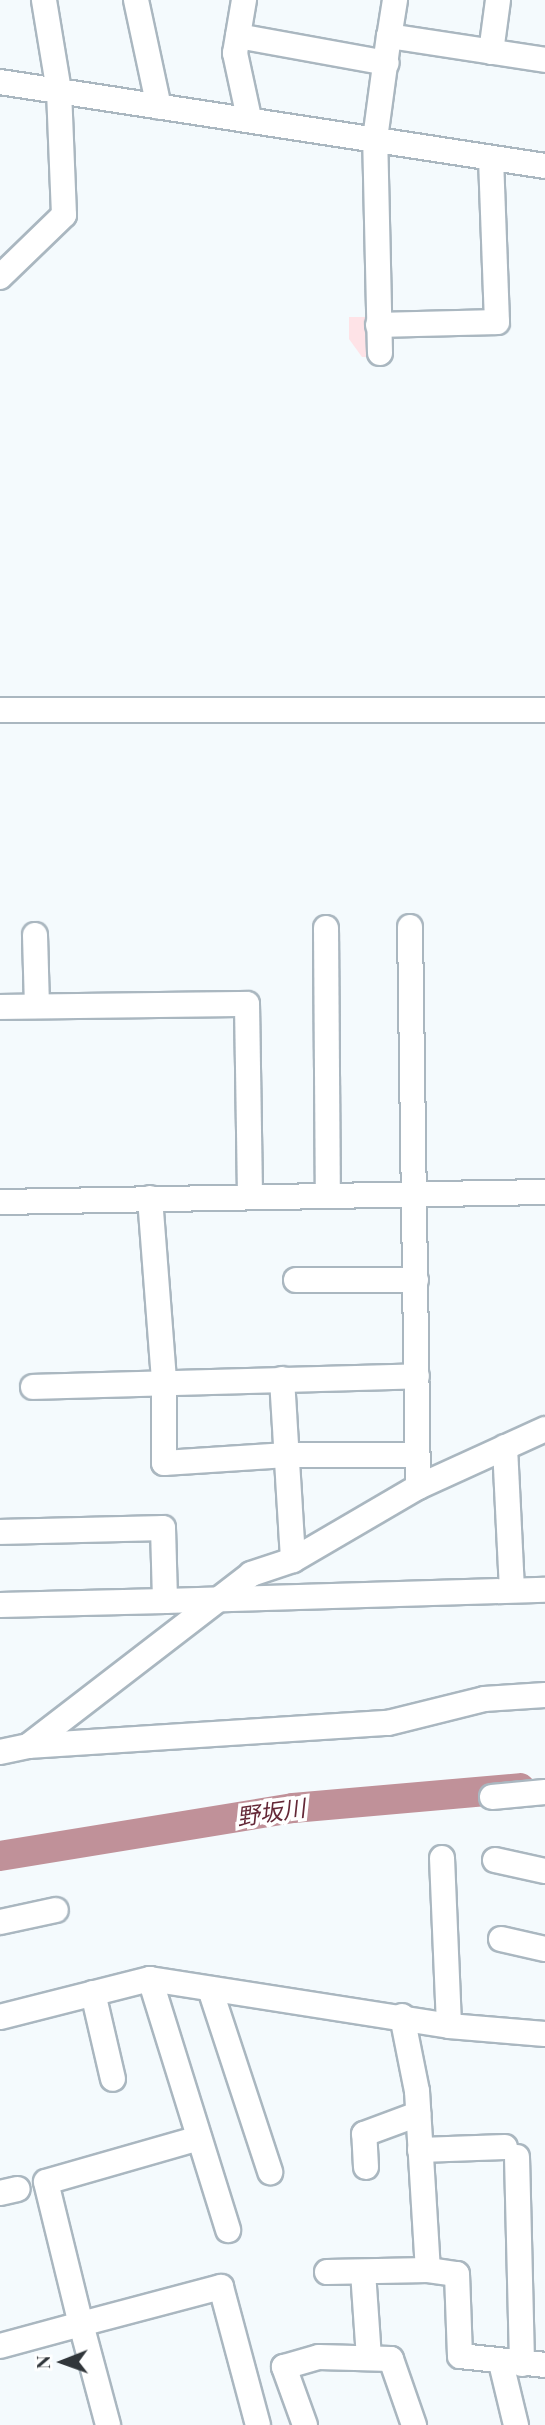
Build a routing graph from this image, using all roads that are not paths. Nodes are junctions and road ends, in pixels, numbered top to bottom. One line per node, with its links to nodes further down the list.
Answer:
1 (44, 0): 12 (street)
2 (136, 0): 13 (street)
3 (244, 0): 6 (street)
4 (395, 0): 7 (street)
5 (498, 0): 8 (street)
6 (237, 36): 10 (street); 14 (street)
7 (389, 36): 8 (street); 10 (street)
8 (491, 52): 9 (street)
9 (545, 60)
10 (387, 63): 15 (street)
11 (0, 82): 12 (street)
12 (59, 91): 13 (street); 18 (street)
13 (159, 107): 14 (street)
14 (249, 118): 15 (street)
15 (375, 139): 16 (street); 19 (street)
16 (491, 161): 17 (street); 19 (street)
17 (545, 166)
18 (0, 277)
19 (379, 325): 20 (street)
20 (380, 353)
21 (0, 710): 22 (street)
22 (545, 710)
23 (410, 927): 29 (street)
24 (326, 928): 30 (street)
25 (35, 935): 26 (street)
26 (37, 1006): 27 (street); 31 (street)
27 (0, 1007)
28 (545, 1192): 29 (street)
29 (416, 1193): 30 (street); 35 (street)
30 (328, 1195): 31 (street)
31 (250, 1196): 32 (street)
32 (150, 1198): 33 (street); 38 (street)
33 (0, 1202)
34 (296, 1280): 35 (street)
35 (416, 1280): 36 (street)
36 (416, 1376): 37 (street); 43 (street)
37 (282, 1379): 38 (street); 42 (street)
38 (164, 1382): 39 (street); 42 (street)
39 (33, 1387)
40 (545, 1429): 41 (street)
41 (505, 1447): 44 (street); 47 (street)
42 (287, 1455): 43 (street); 46 (street)
43 (417, 1455): 44 (street)
44 (418, 1487): 46 (street)
45 (0, 1532): 50 (street)
46 (293, 1560): 49 (street)
47 (512, 1590): 48 (street); 49 (street)
48 (545, 1590)
49 (220, 1597): 50 (street); 53 (street)
50 (165, 1601): 51 (street)
51 (0, 1605)
52 (545, 1695): 53 (street)
53 (28, 1746): 54 (street)
54 (0, 1752)
55 (545, 1792): 56 (street)
56 (492, 1797)
57 (442, 1858): 69 (street)
58 (495, 1860): 59 (street)
59 (545, 1871)
60 (56, 1910): 61 (street)
61 (0, 1922)
62 (501, 1939): 63 (street)
63 (545, 1949)
64 (150, 1979): 65 (street); 66 (street); 73 (street)
65 (210, 1989): 67 (street); 76 (street)
66 (93, 1993): 68 (street); 71 (street)
67 (402, 2016): 69 (street); 72 (street)
68 (0, 2017)
69 (449, 2026): 70 (street)
70 (545, 2034)
71 (113, 2079)
72 (418, 2114): 74 (street); 75 (street)
73 (199, 2138): 77 (street); 81 (street)
74 (420, 2150): 78 (street); 84 (street)
75 (366, 2167)
76 (270, 2172)
77 (228, 2230)
78 (428, 2270): 79 (street); 84 (street)
79 (363, 2272): 80 (street); 83 (street)
80 (327, 2273)
81 (81, 2324): 82 (street); 85 (street); 86 (street)
82 (0, 2346)
83 (369, 2358): 87 (street); 88 (street)
84 (523, 2364): 89 (street)
85 (108, 2425)
86 (258, 2425)
87 (305, 2425)
88 (414, 2425)
89 (516, 2425)

